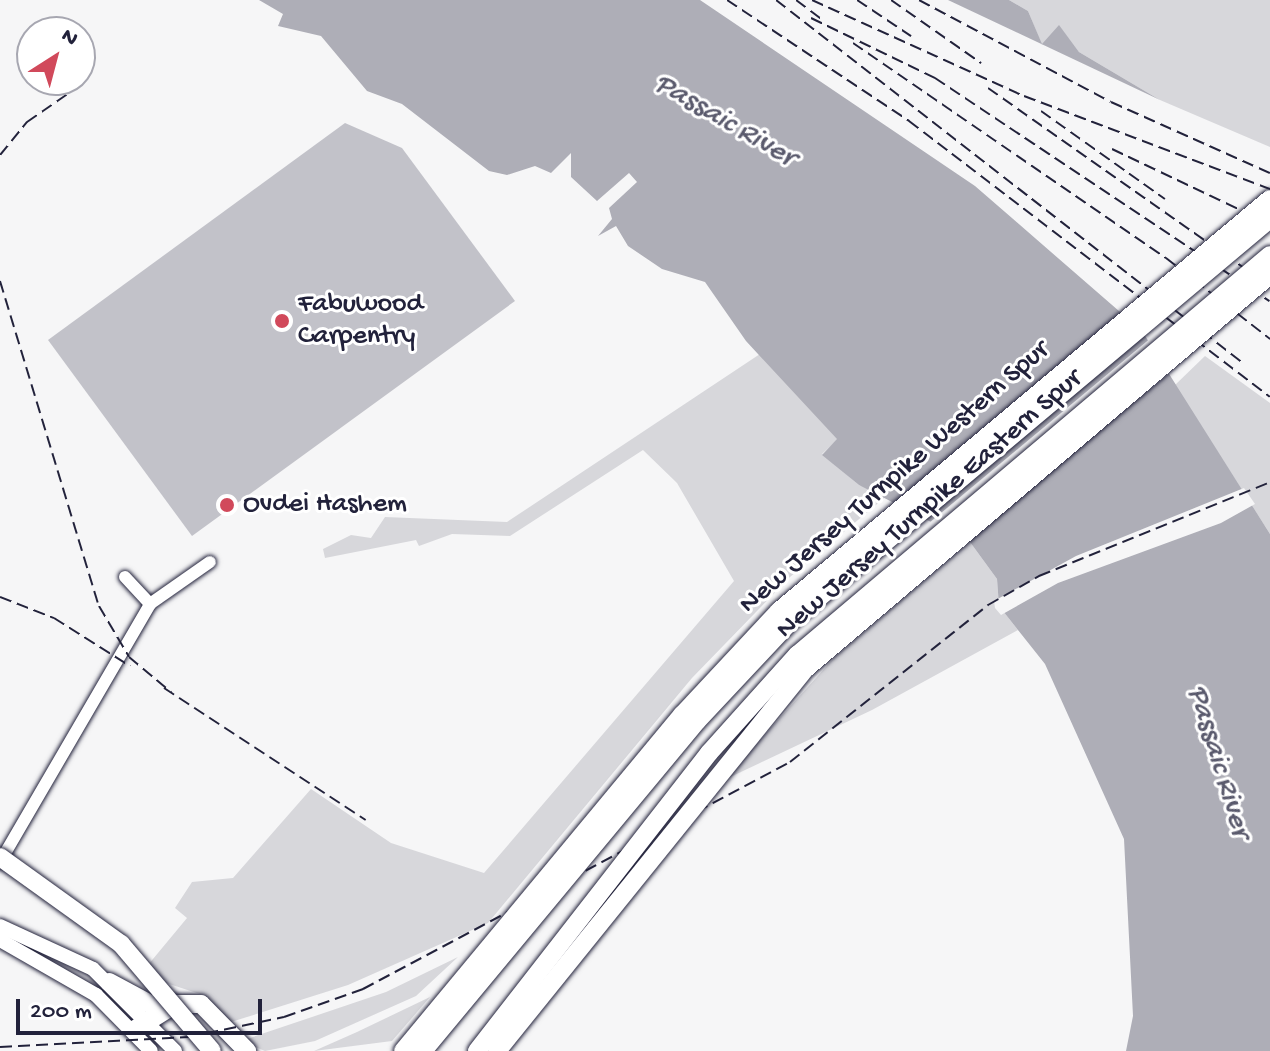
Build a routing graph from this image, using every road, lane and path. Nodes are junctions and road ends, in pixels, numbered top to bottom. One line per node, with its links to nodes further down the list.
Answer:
1 (1270, 199): 18 (highway, New Jersey Turnpike Western Spur, bridge)
2 (1270, 219): 19 (highway, New Jersey Turnpike Western Spur, bridge)
3 (1270, 255): 20 (highway, New Jersey Turnpike Eastern Spur, bridge)
4 (1270, 275): 21 (highway, New Jersey Turnpike Eastern Spur, bridge)
5 (210, 562): 7 (street)
6 (125, 577): 7 (street)
7 (150, 604): 8 (street)
8 (0, 860): 16 (highway, bridge)
9 (0, 926): 11 (main road)
10 (0, 940): 13 (main road)
11 (109, 982): 12 (highway); 13 (main road)
12 (184, 1001): 13 (highway); 17 (highway)
13 (141, 1025): 14 (main road); 15 (main road)
14 (151, 1051)
15 (175, 1051)
16 (212, 1051)
17 (247, 1051)
18 (403, 1051)
19 (423, 1051)
20 (477, 1051)
21 (497, 1051)

